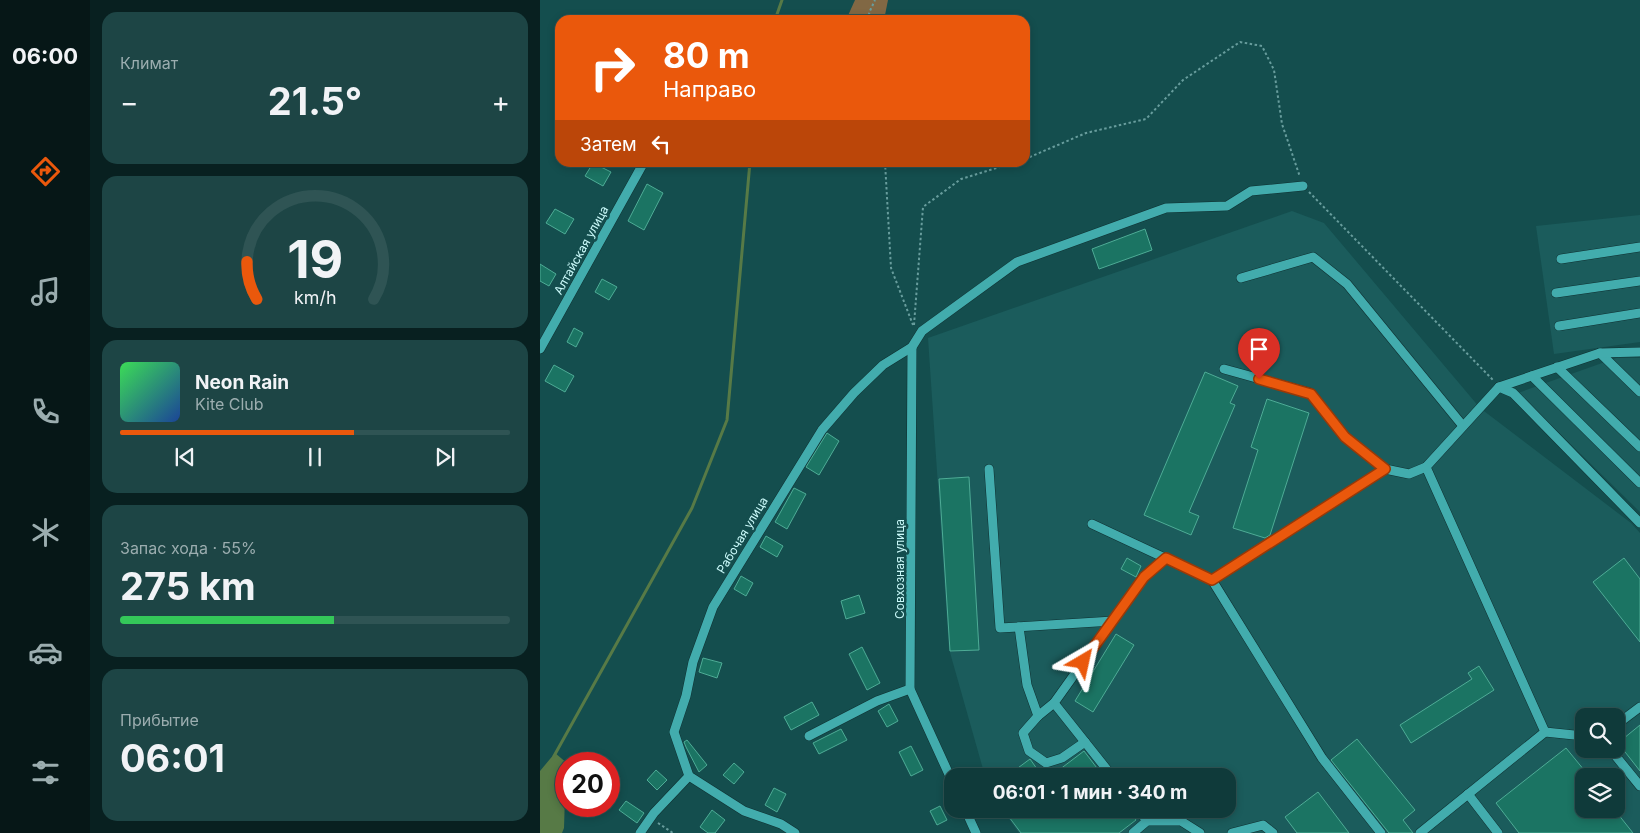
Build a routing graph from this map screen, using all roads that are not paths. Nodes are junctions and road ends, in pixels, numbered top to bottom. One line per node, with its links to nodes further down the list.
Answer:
1 (641, 167): 11 (street, Алтайская улица)
2 (1303, 186): 10 (street)
3 (1640, 247): 4 (street)
4 (1561, 259)
5 (1241, 278): 19 (street)
6 (1640, 281): 7 (street)
7 (1556, 293)
8 (1640, 313): 9 (street)
9 (1559, 326)
10 (912, 347): 31 (street, Совхозная улица); 43 (street, Рабочая улица)
11 (540, 349)
12 (1640, 352): 13 (street)
13 (1600, 353): 14 (street); 18 (street)
14 (1557, 367): 16 (street); 20 (street)
15 (1224, 369): 23 (street)
16 (1532, 376): 17 (street); 24 (street)
17 (1499, 387): 19 (street); 25 (street)
18 (1640, 392)
19 (1463, 426): 21 (street)
20 (1640, 447)
21 (1426, 467): 23 (street); 36 (street)
22 (989, 469): 30 (street)
23 (1385, 469): 28 (street)
24 (1640, 483)
25 (1640, 523)
26 (1092, 524): 27 (street)
27 (1166, 558): 28 (street); 29 (street)
28 (1212, 580): 55 (street)
29 (1113, 621): 30 (street); 32 (street)
30 (1019, 627): 34 (street)
31 (910, 689): 38 (street); 41 (street, Совхозная улица)
32 (1054, 703): 34 (street); 39 (street)
33 (1640, 707): 35 (street)
34 (1038, 716): 39 (street)
35 (1625, 718)
36 (1545, 732): 37 (street); 45 (street)
37 (1575, 735)
38 (809, 736)
39 (1085, 742): 42 (street)
40 (1617, 758): 44 (street)
41 (946, 768)
42 (1106, 768)
43 (689, 776): 48 (street); 49 (street)
44 (1640, 786)
45 (1468, 794): 56 (street); 57 (street)
46 (969, 818): 50 (street)
47 (1147, 820): 51 (street); 52 (street)
48 (640, 833)
49 (796, 833)
50 (976, 833)
51 (1133, 833)
52 (1200, 833)
53 (1232, 833): 54 (street)
54 (1273, 833)
55 (1381, 833)
56 (1420, 833)
57 (1498, 833)

